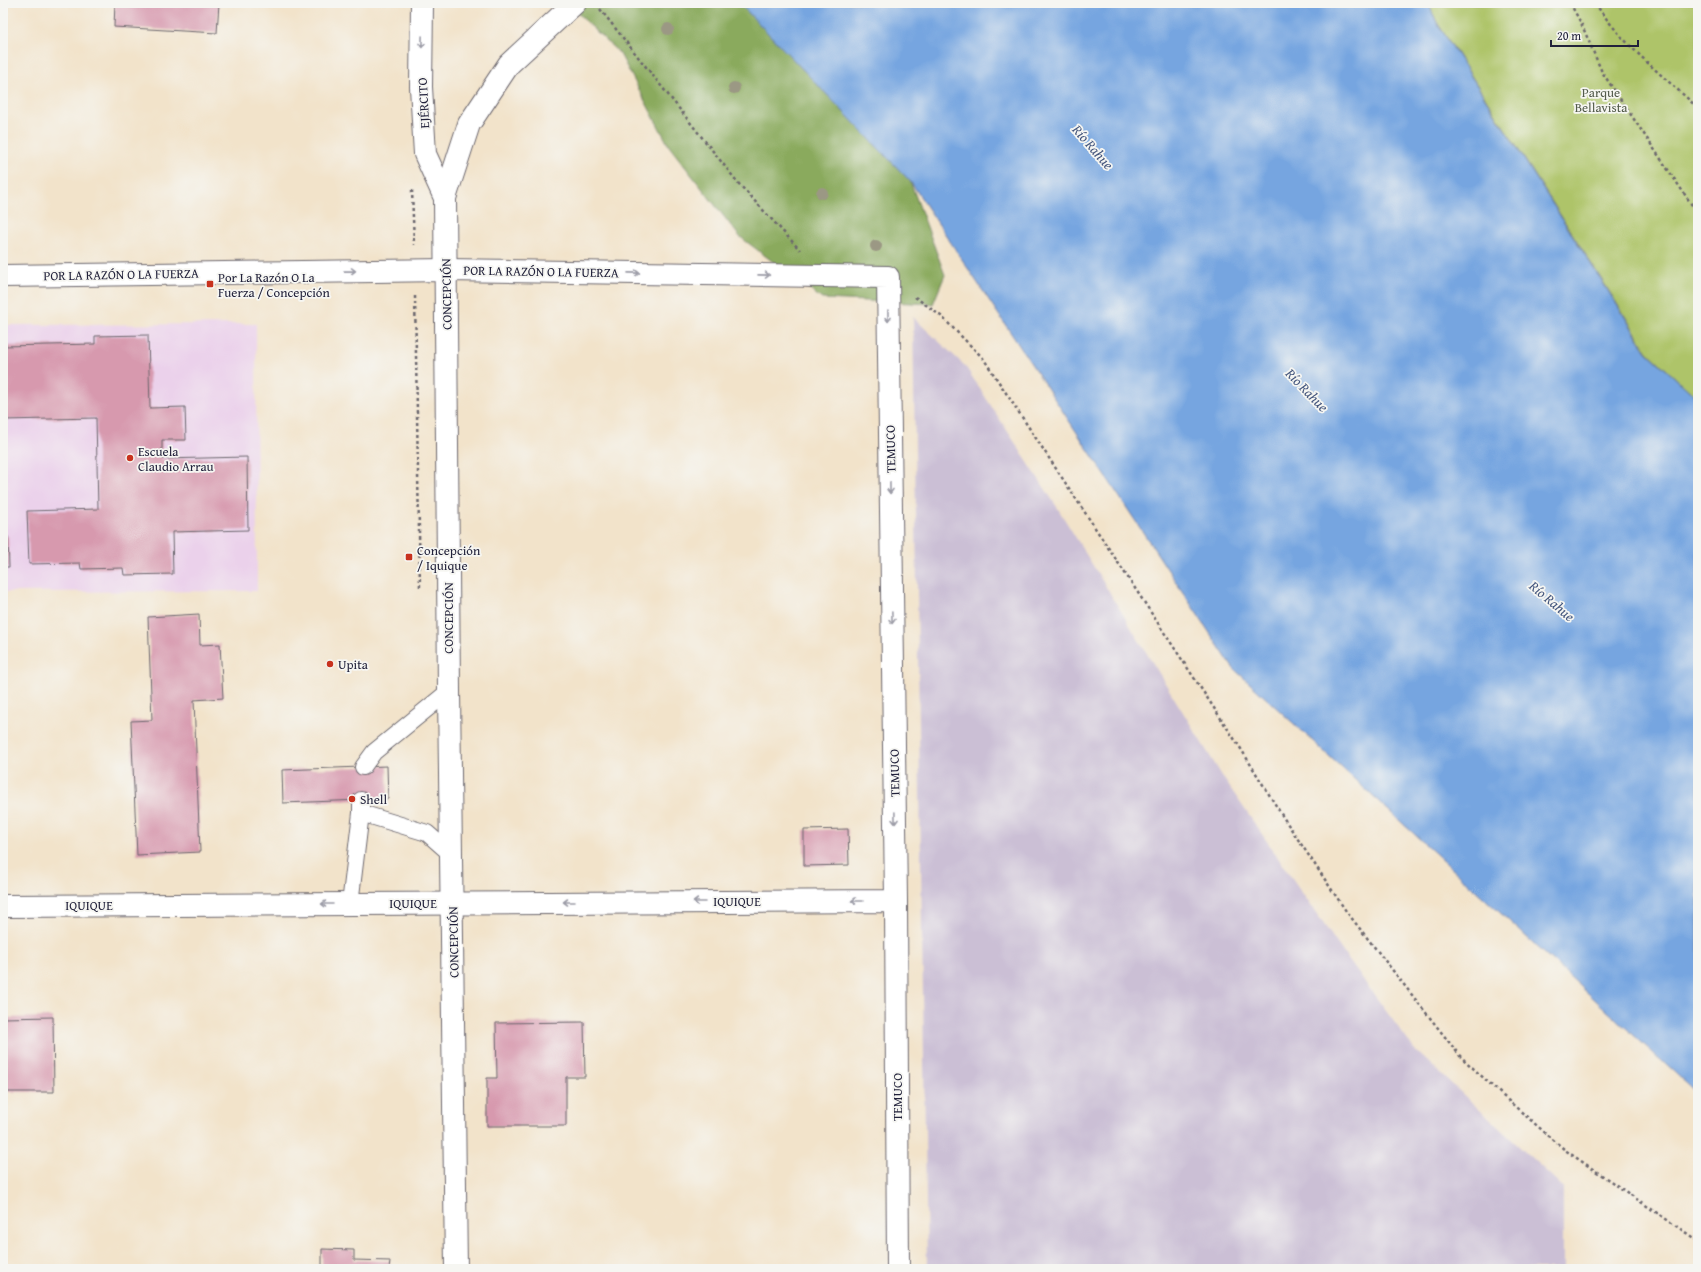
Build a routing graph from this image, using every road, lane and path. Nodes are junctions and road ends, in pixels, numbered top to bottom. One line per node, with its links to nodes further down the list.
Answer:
1 (422, 3): 7 (street, EJÉRCITO, one-way to 7)
2 (595, 3): 9 (path)
3 (1570, 3): 8 (path)
4 (1595, 3): 6 (path)
5 (572, 6): 7 (street, CONCEPCIÓN)
6 (1698, 108)
7 (445, 198): 10 (street, CONCEPCIÓN)
8 (1698, 214)
9 (805, 255)
10 (446, 270): 11 (street, POR LA RAZÓN O LA FUERZA, one-way to 10); 12 (street, POR LA RAZÓN O LA FUERZA, one-way to 12); 13 (street, CONCEPCIÓN)
11 (3, 276)
12 (888, 277): 16 (street, TEMUCO, one-way to 16); 20 (path)
13 (449, 691): 14 (lane); 15 (street, CONCEPCIÓN)
14 (364, 767)
15 (452, 855): 17 (street, CONCEPCIÓN); 18 (lane)
16 (896, 901): 17 (street, IQUIQUE, one-way to 17); 22 (street, TEMUCO)
17 (452, 903): 18 (street, IQUIQUE); 21 (street, CONCEPCIÓN)
18 (350, 904): 19 (street, IQUIQUE, one-way to 19)
19 (3, 906)
20 (1698, 1241)
21 (456, 1269)
22 (898, 1269)

